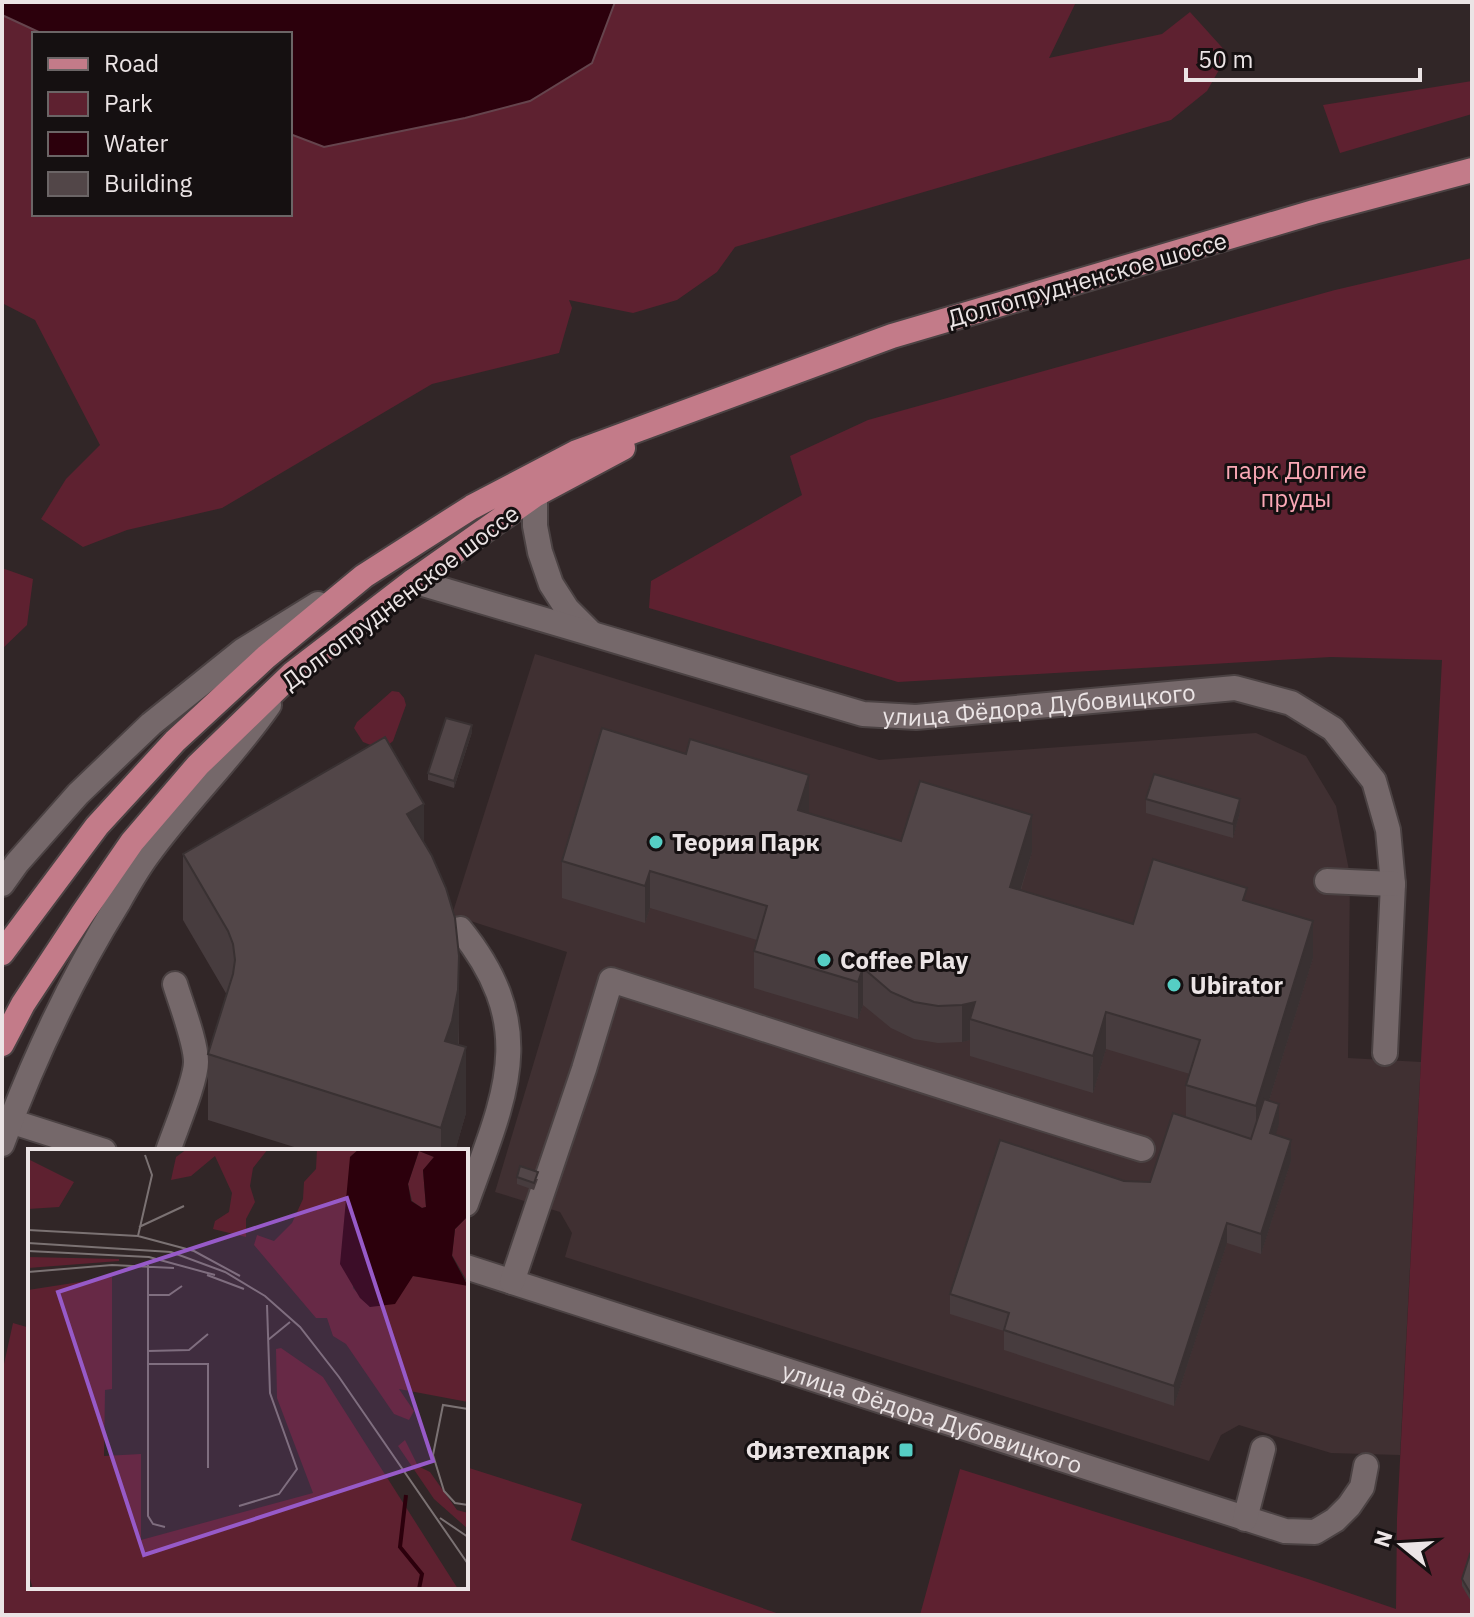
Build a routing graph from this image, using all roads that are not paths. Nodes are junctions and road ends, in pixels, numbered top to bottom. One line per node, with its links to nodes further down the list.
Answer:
1 (1472, 170): 2 (main road, Долгопрудненское шоссе)
2 (708, 403): 3 (main road, Долгопрудненское шоссе); 4 (main road, Долгопрудненское шоссе)
3 (535, 495): 5 (main road, Долгопрудненское шоссе); 6 (street)
4 (364, 576): 9 (street); 12 (main road, Долгопрудненское шоссе)
5 (413, 581): 6 (street, улица Фёдора Дубовицкого); 7 (main road, Долгопрудненское шоссе)
6 (594, 635): 10 (street, улица Фёдора Дубовицкого)
7 (292, 674): 14 (main road, Долгопрудненское шоссе); 16 (street)
8 (1327, 881): 10 (street)
9 (2, 884)
10 (1393, 884): 15 (street, улица Фёдора Дубовицкого)
11 (460, 929): 20 (street)
12 (2, 953)
13 (175, 984): 18 (street)
14 (2, 1044)
15 (1385, 1053)
16 (6, 1132): 17 (street)
17 (94, 1149)
18 (169, 1149)
19 (1142, 1149): 22 (street)
20 (468, 1198)
21 (468, 1268): 22 (street, улица Фёдора Дубовицкого)
22 (512, 1282): 25 (street, улица Фёдора Дубовицкого)
23 (1263, 1449): 25 (street)
24 (1366, 1466): 25 (street, улица Фёдора Дубовицкого)
25 (1245, 1519)

